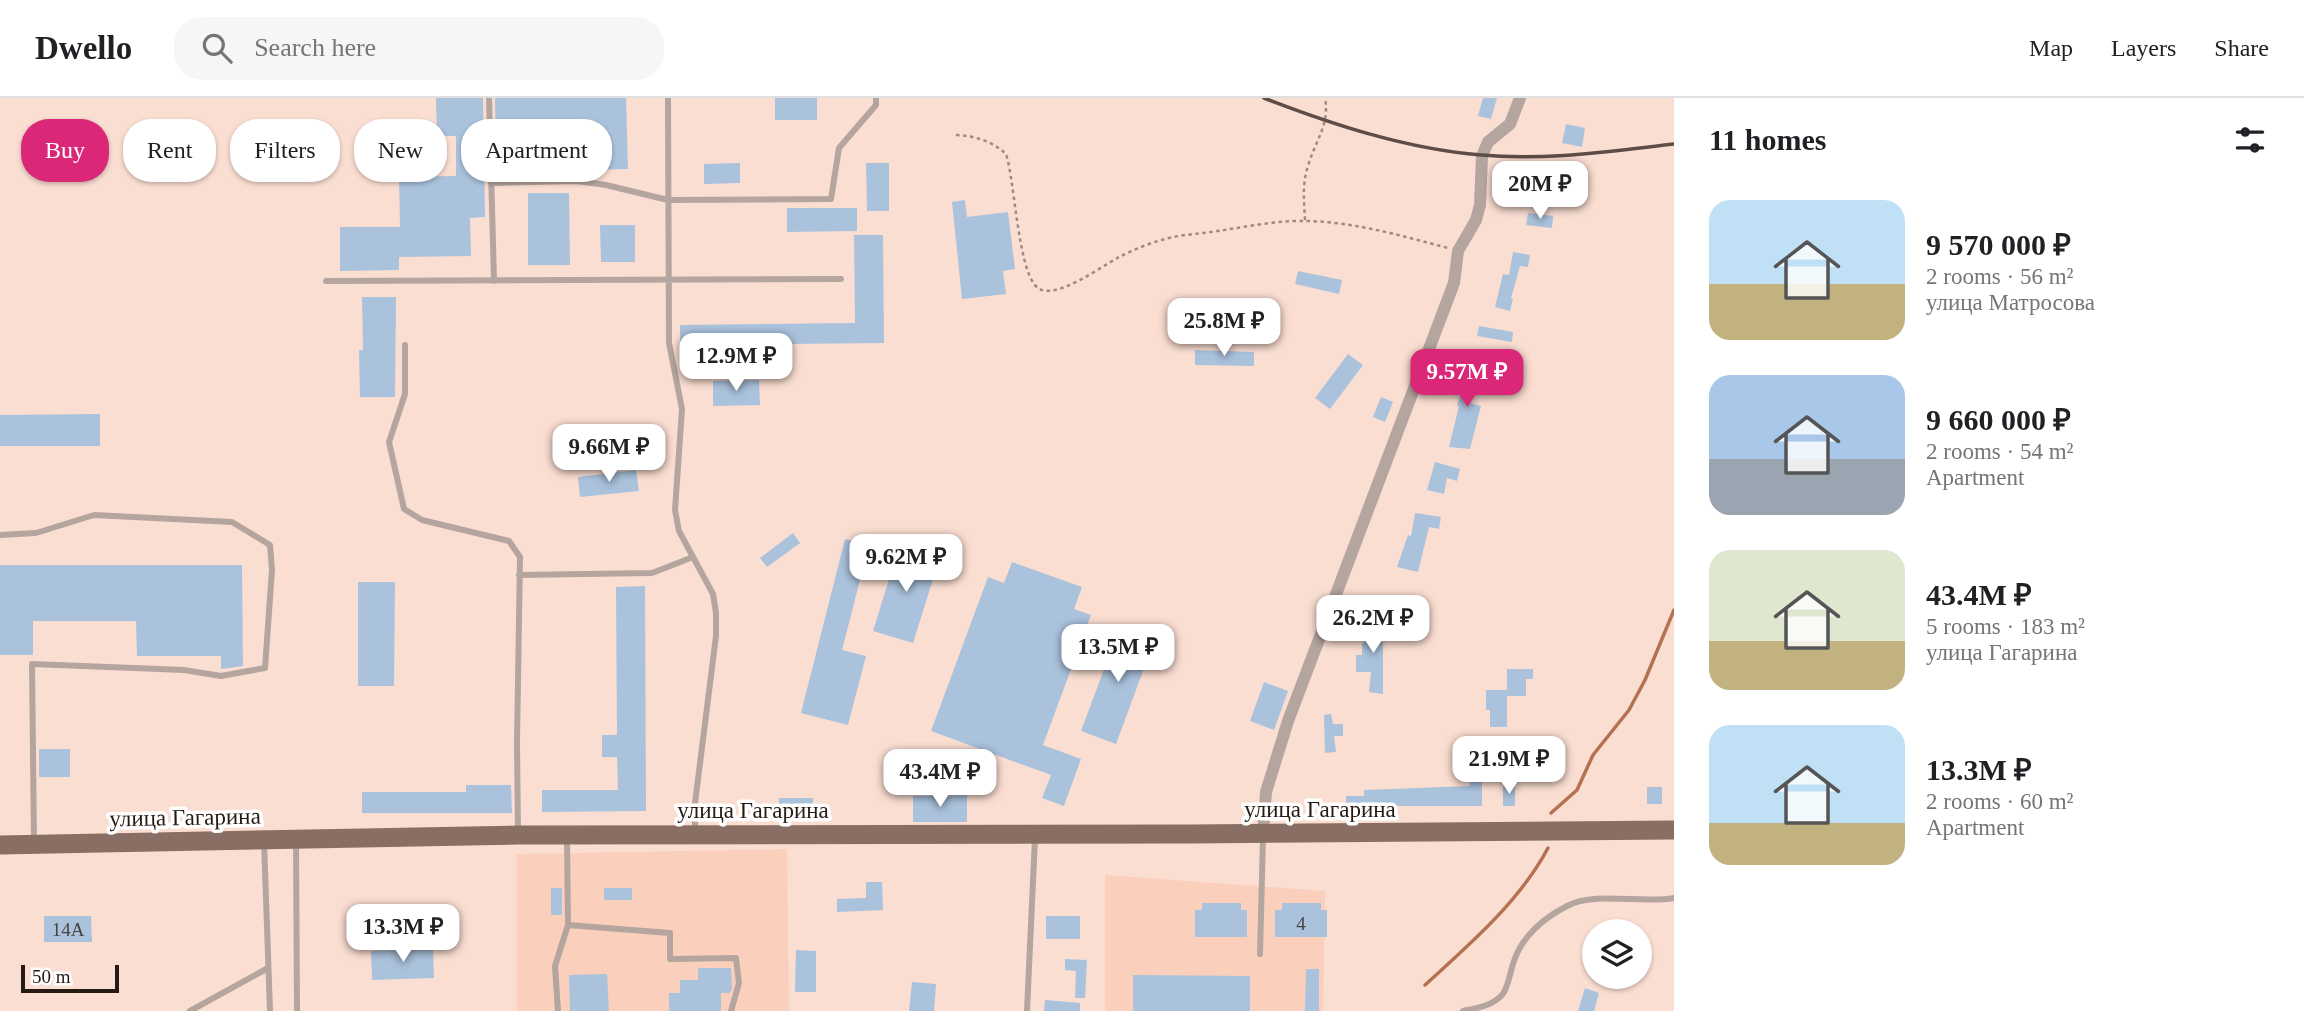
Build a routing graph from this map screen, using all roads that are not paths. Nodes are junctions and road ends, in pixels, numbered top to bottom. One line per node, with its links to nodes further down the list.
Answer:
1 (489, 98): 5 (lane)
2 (668, 98): 6 (lane)
3 (876, 98): 6 (lane)
4 (1520, 98): 16 (street)
5 (491, 183): 6 (lane); 9 (lane)
6 (668, 200): 10 (lane)
7 (841, 279): 10 (lane)
8 (326, 281): 9 (lane)
9 (494, 281): 10 (lane)
10 (669, 281): 13 (lane)
11 (405, 345): 14 (lane)
12 (0, 535): 24 (lane)
13 (693, 557): 14 (lane); 19 (lane)
14 (519, 575): 18 (lane)
15 (1674, 830): 16 (main road, улица Гагарина)
16 (1263, 833): 17 (main road, улица Гагарина); 27 (lane)
17 (1035, 834): 19 (main road, улица Гагарина); 34 (lane)
18 (518, 835): 20 (main road, улица Гагарина); 21 (main road, улица Гагарина)
19 (695, 835): 20 (main road, улица Гагарина)
20 (567, 836): 26 (lane)
21 (296, 839): 22 (main road, улица Гагарина); 31 (lane)
22 (264, 840): 24 (main road, улица Гагарина); 28 (lane)
23 (0, 845): 24 (main road, улица Гагарина)
24 (34, 845)
25 (1674, 898): 35 (lane)
26 (568, 925): 32 (lane); 33 (lane)
27 (1260, 954)
28 (268, 968): 29 (lane); 30 (lane)
29 (190, 1011)
30 (270, 1011)
31 (297, 1011)
32 (558, 1011)
33 (731, 1011)
34 (1027, 1011)
35 (1463, 1011)

